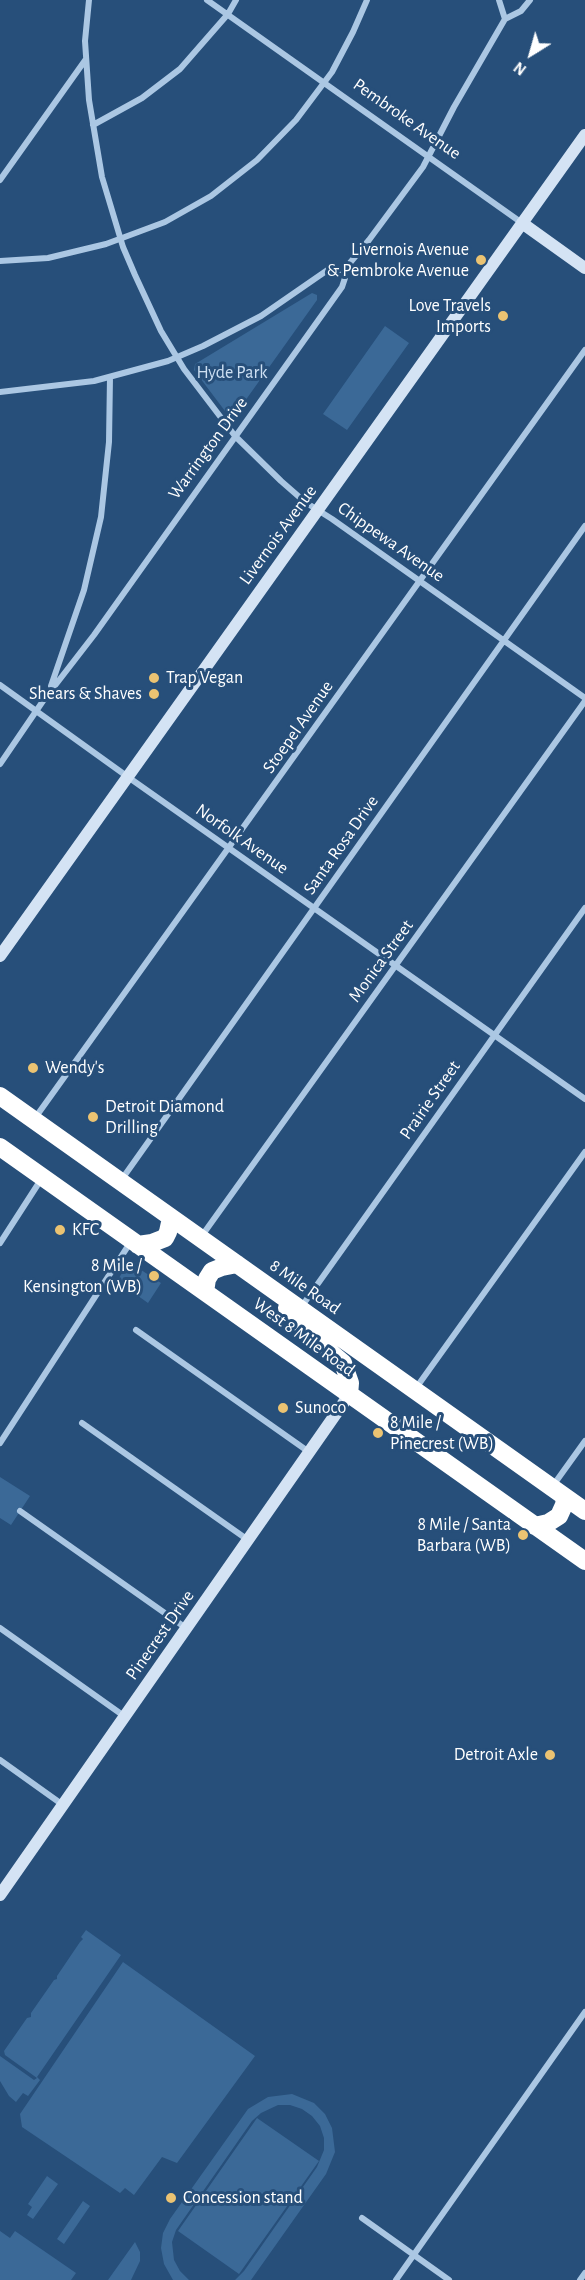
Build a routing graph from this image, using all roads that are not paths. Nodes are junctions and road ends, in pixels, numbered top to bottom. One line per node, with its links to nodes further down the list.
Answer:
1 (89, 0): 9 (street, Chippewa Avenue)
2 (207, 0): 7 (street, Pembroke Avenue)
3 (236, 0): 7 (street)
4 (367, 0): 10 (street)
5 (499, 0): 8 (street)
6 (530, 0): 8 (street, Warrington Drive)
7 (228, 14): 10 (street, Pembroke Avenue); 11 (street)
8 (505, 19): 13 (street, Warrington Drive)
9 (86, 59): 11 (street, Chippewa Avenue); 14 (street)
10 (324, 83): 13 (street, Pembroke Avenue); 16 (street)
11 (93, 125): 16 (street, Chippewa Avenue)
12 (585, 135): 15 (street, Livernois Avenue)
13 (428, 157): 15 (street, Pembroke Avenue); 19 (street, Warrington Drive)
14 (0, 180)
15 (522, 224): 18 (street, Pembroke Avenue); 25 (street, Livernois Avenue)
16 (121, 239): 17 (street); 21 (street, Chippewa Avenue)
17 (0, 261)
18 (585, 268)
19 (344, 270): 21 (street); 24 (street, Warrington Drive)
20 (585, 350): 27 (street, Stoepel Avenue)
21 (177, 357): 22 (street); 24 (street, Chippewa Avenue)
22 (110, 377): 23 (street); 30 (street)
23 (0, 392)
24 (235, 436): 25 (street, Chippewa Avenue); 30 (street, Warrington Drive)
25 (317, 511): 27 (street, Chippewa Avenue); 34 (street, Livernois Avenue)
26 (585, 526): 28 (street, Santa Rosa Drive)
27 (420, 581): 28 (street, Chippewa Avenue); 35 (street, Stoepel Avenue)
28 (504, 640): 31 (street, Chippewa Avenue); 36 (street, Santa Rosa Drive)
29 (0, 685): 32 (street, Norfolk Avenue)
30 (49, 693): 32 (street, Warrington Drive)
31 (585, 699): 39 (street, Monica Street)
32 (36, 711): 33 (street, Warrington Drive); 34 (street, Norfolk Avenue)
33 (0, 764)
34 (128, 777): 35 (street, Norfolk Avenue); 38 (street, Livernois Avenue)
35 (230, 848): 36 (street, Norfolk Avenue); 43 (street, Stoepel Avenue)
36 (315, 908): 39 (street, Norfolk Avenue); 47 (street, Santa Rosa Drive)
37 (585, 908): 40 (street, Prairie Street)
38 (0, 956)
39 (396, 966): 40 (street, Norfolk Avenue); 49 (street, Monica Street)
40 (495, 1036): 42 (street, Norfolk Avenue); 55 (street, Prairie Street)
41 (0, 1096): 43 (highway, 8 Mile Road)
42 (585, 1099)
43 (34, 1120): 47 (highway, 8 Mile Road)
44 (0, 1147): 46 (highway, West 8 Mile Road)
45 (585, 1152): 57 (street)
46 (42, 1177): 50 (highway, West 8 Mile Road); 51 (street)
47 (121, 1181): 48 (highway, 8 Mile Road)
48 (171, 1218): 49 (highway, 8 Mile Road); 50 (highway)
49 (201, 1238): 52 (highway, 8 Mile Road)
50 (135, 1242): 54 (highway, West 8 Mile Road); 61 (street)
51 (0, 1243)
52 (237, 1264): 53 (highway, 8 Mile Road); 54 (highway)
53 (267, 1286): 55 (highway, 8 Mile Road); 58 (highway)
54 (205, 1292): 58 (highway, West 8 Mile Road)
55 (300, 1309): 57 (highway, 8 Mile Road)
56 (136, 1330): 62 (street)
57 (415, 1390): 63 (highway, 8 Mile Road)
58 (349, 1395): 62 (street, Pinecrest Drive); 66 (highway, West 8 Mile Road)
59 (82, 1423): 67 (street)
60 (585, 1441): 63 (street)
61 (0, 1443)
62 (309, 1453): 67 (street, Pinecrest Drive)
63 (558, 1492): 65 (highway, 8 Mile Road); 66 (highway)
64 (20, 1511): 70 (street)
65 (585, 1511)
66 (535, 1526): 68 (highway, West 8 Mile Road)
67 (248, 1541): 70 (street, Pinecrest Drive)
68 (585, 1561)
69 (0, 1628): 71 (street)
70 (186, 1628): 71 (street, Pinecrest Drive)
71 (125, 1717): 73 (street, Pinecrest Drive)
72 (0, 1760): 73 (street)
73 (63, 1805): 74 (street, Pinecrest Drive)
74 (0, 1893)
75 (585, 2012): 77 (street)
76 (362, 2218): 77 (street)
77 (413, 2255): 79 (street); 80 (street)
78 (585, 2273): 81 (street)
79 (396, 2280)
80 (449, 2280)
81 (580, 2280)

